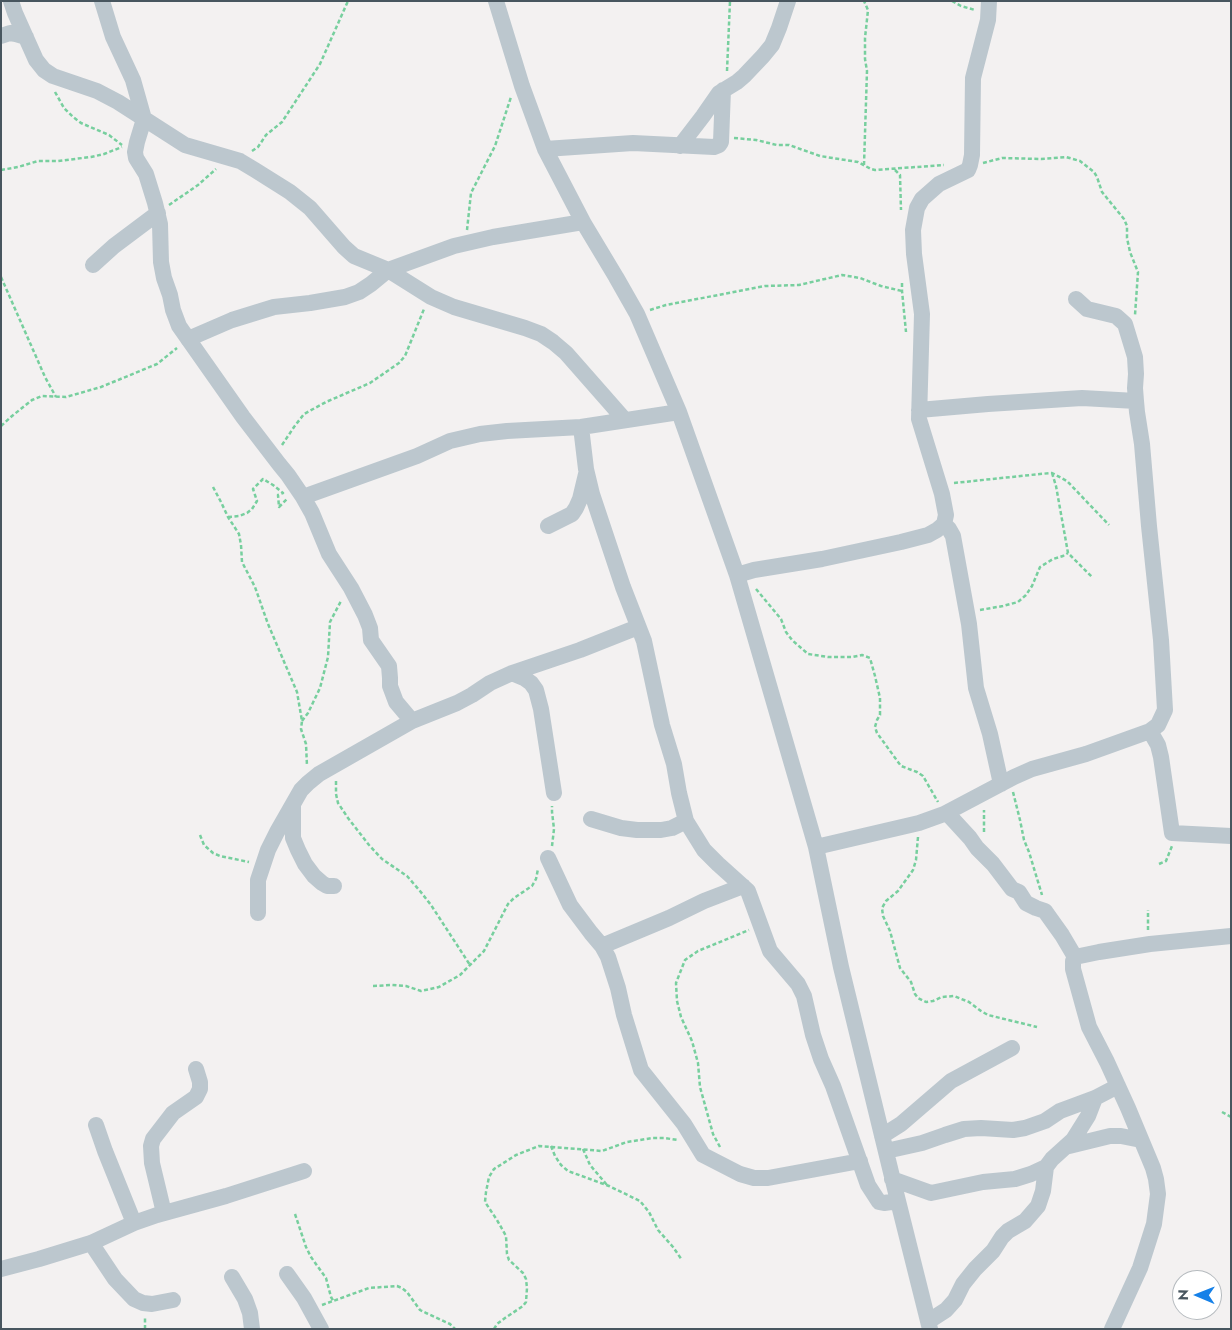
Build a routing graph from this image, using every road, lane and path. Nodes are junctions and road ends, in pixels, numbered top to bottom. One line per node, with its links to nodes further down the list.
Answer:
1 (12, 1): 12 (street)
2 (102, 1): 16 (street)
3 (348, 1): 20 (path)
4 (496, 1): 14 (street)
5 (730, 1): 15 (path)
6 (788, 1): 15 (street)
7 (952, 1): 10 (path)
8 (989, 1): 10 (street)
9 (863, 2): 22 (path)
10 (988, 20): 21 (street)
11 (1, 36): 12 (street)
12 (26, 38): 13 (street)
13 (44, 70): 16 (street); 24 (path)
14 (522, 86): 19 (street); 27 (path)
15 (725, 89): 17 (street); 18 (street)
16 (144, 118): 20 (street); 25 (street)
17 (721, 138): 18 (street); 22 (path)
18 (680, 146): 19 (street)
19 (545, 149): 26 (street)
20 (240, 161): 25 (path); 29 (street)
21 (971, 163): 35 (path); 39 (street)
22 (864, 165): 23 (path)
23 (946, 165)
24 (1, 170)
25 (158, 213): 28 (street); 36 (street)
26 (583, 222): 27 (street); 34 (street)
27 (465, 244): 29 (street)
28 (93, 265)
29 (388, 270): 32 (street); 36 (street)
30 (1, 277): 37 (path)
31 (902, 292): 34 (path)
32 (431, 297): 41 (street); 44 (path)
33 (1076, 299): 35 (street)
34 (637, 314): 40 (street)
35 (1129, 336): 38 (street)
36 (188, 339): 37 (path); 44 (street)
37 (56, 397): 42 (path)
38 (1136, 401): 39 (street); 63 (street)
39 (919, 410): 47 (street)
40 (679, 412): 41 (street); 55 (street)
41 (624, 419): 43 (street)
42 (1, 426)
43 (581, 427): 45 (street); 49 (street)
44 (272, 455): 49 (street)
45 (586, 469): 53 (street); 59 (street)
46 (1052, 474): 47 (path); 52 (path); 54 (path)
47 (940, 484): 51 (street)
48 (213, 488): 50 (path)
49 (300, 493): 50 (path); 57 (street)
50 (228, 517): 61 (path)
51 (944, 524): 55 (street); 58 (street)
52 (1108, 525)
53 (548, 526)
54 (1068, 553): 56 (path); 58 (path)
55 (742, 574): 70 (path); 77 (street)
56 (1092, 577)
57 (351, 588): 61 (path); 62 (street)
58 (967, 612): 65 (street)
59 (638, 627): 60 (street); 72 (street)
60 (512, 673): 62 (street); 67 (street)
61 (302, 721): 66 (path)
62 (412, 721): 64 (street)
63 (1150, 731): 65 (street); 74 (street)
64 (330, 768): 66 (street); 92 (path)
65 (1005, 782): 68 (street); 85 (path)
66 (308, 783): 69 (street)
67 (554, 793): 79 (path)
68 (982, 794): 70 (street); 78 (path)
69 (293, 805): 81 (street); 82 (street)
70 (946, 814): 73 (street); 78 (street)
71 (591, 819): 72 (street)
72 (686, 821): 83 (street)
73 (920, 823): 77 (street); 94 (path)
74 (1172, 833): 76 (street); 80 (path)
75 (200, 834): 81 (path)
76 (1231, 836)
77 (816, 846): 103 (street)
78 (982, 853): 85 (street)
79 (548, 858): 90 (street); 92 (path)
80 (1159, 864)
81 (261, 868): 86 (street)
82 (334, 886)
83 (744, 886): 87 (street); 90 (street)
84 (1148, 910): 89 (path)
85 (1045, 911): 91 (street)
86 (258, 913)
87 (760, 925): 108 (path); 109 (street)
88 (1231, 936): 89 (street)
89 (1150, 944): 91 (street)
90 (602, 946): 104 (street)
91 (1075, 958): 97 (street)
92 (470, 966): 93 (path)
93 (373, 986)
94 (1037, 1027)
95 (1012, 1048): 103 (street)
96 (196, 1069): 115 (street)
97 (1118, 1086): 98 (street); 102 (street)
98 (1095, 1098): 103 (street); 106 (street)
99 (1222, 1112): 100 (path)
100 (1231, 1116)
101 (96, 1125): 117 (street)
102 (1141, 1140): 106 (street); 131 (street)
103 (884, 1143): 112 (street)
104 (696, 1145): 107 (path); 109 (street)
105 (551, 1146): 107 (path); 113 (path); 130 (path)
106 (1065, 1147): 110 (street)
107 (583, 1149): 113 (path)
108 (722, 1151)
109 (860, 1161): 114 (street)
110 (1046, 1167): 112 (street); 126 (street)
111 (304, 1171): 115 (street)
112 (892, 1179): 114 (street)
113 (609, 1186): 119 (path)
114 (898, 1202): 126 (street)
115 (164, 1213): 117 (street)
116 (295, 1214): 124 (path)
117 (134, 1224): 118 (street)
118 (91, 1243): 120 (street); 123 (street)
119 (682, 1260)
120 (1, 1270)
121 (288, 1274): 125 (street)
122 (232, 1277): 127 (street)
123 (173, 1300)
124 (334, 1302): 125 (path); 129 (path)
125 (308, 1307): 128 (street)
126 (930, 1325)
127 (252, 1329)
128 (321, 1329)
129 (455, 1329)
130 (494, 1329)
131 (1112, 1329)

